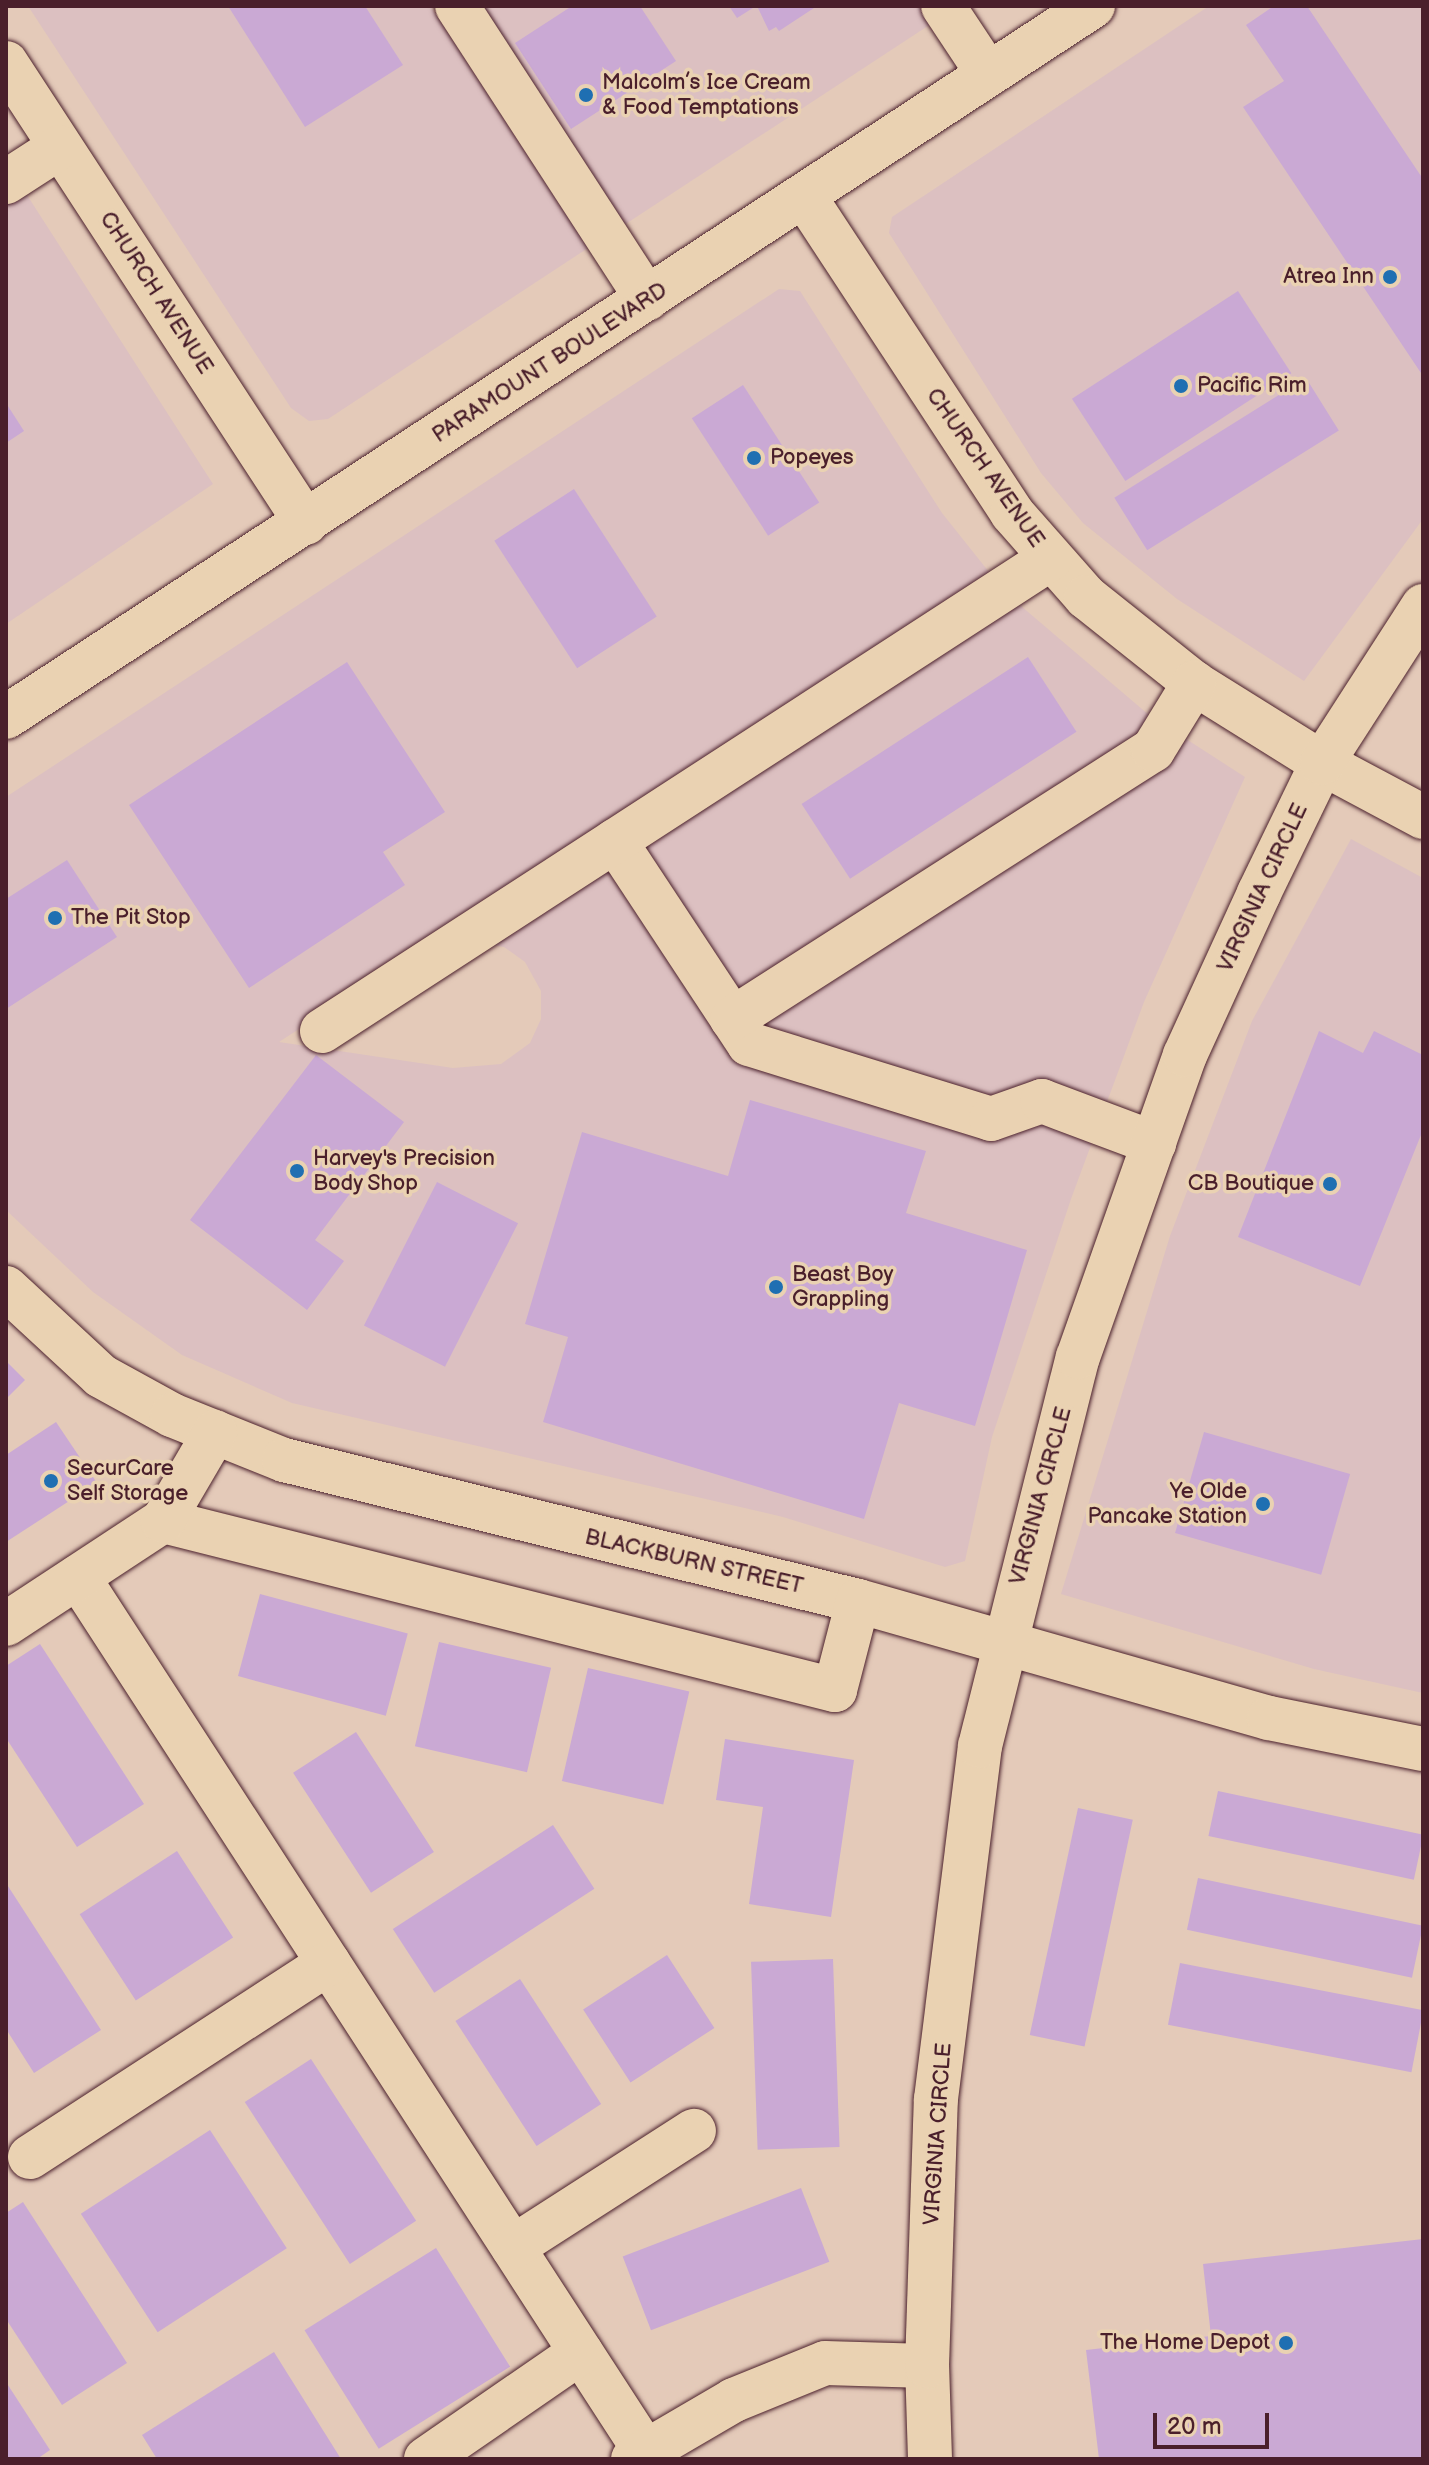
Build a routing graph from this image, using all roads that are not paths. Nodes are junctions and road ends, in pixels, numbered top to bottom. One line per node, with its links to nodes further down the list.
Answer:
1 (457, 6): 9 (street)
2 (943, 6): 5 (street)
3 (1093, 6): 5 (street, PARAMOUNT BOULEVARD)
4 (6, 63): 6 (street, CHURCH AVENUE)
5 (988, 74): 8 (street, PARAMOUNT BOULEVARD)
6 (60, 147): 7 (street); 10 (street, CHURCH AVENUE)
7 (6, 182)
8 (804, 196): 9 (street, PARAMOUNT BOULEVARD); 11 (street, CHURCH AVENUE)
9 (647, 299): 10 (street, PARAMOUNT BOULEVARD)
10 (306, 523): 14 (street, PARAMOUNT BOULEVARD)
11 (1050, 559): 13 (street, CHURCH AVENUE); 17 (street)
12 (1423, 606): 15 (street, VIRGINIA CIRCLE)
13 (1194, 683): 15 (street, CHURCH AVENUE); 18 (street)
14 (6, 717)
15 (1322, 763): 16 (street, CHURCH AVENUE); 20 (street, VIRGINIA CIRCLE)
16 (1423, 817)
17 (615, 841): 18 (street); 19 (street)
18 (732, 1019): 20 (street)
19 (322, 1031)
20 (1154, 1143): 27 (street, VIRGINIA CIRCLE)
21 (6, 1288): 22 (street, BLACKBURN STREET)
22 (215, 1432): 23 (street); 25 (street, BLACKBURN STREET)
23 (163, 1521): 24 (street); 25 (street)
24 (78, 1577): 26 (street); 29 (street)
25 (858, 1601): 27 (street, BLACKBURN STREET)
26 (6, 1624)
27 (1002, 1644): 28 (street, BLACKBURN STREET); 34 (street, VIRGINIA CIRCLE)
28 (1423, 1749)
29 (329, 1963): 31 (street); 32 (street)
30 (694, 2131): 32 (street)
31 (30, 2157)
32 (513, 2247): 33 (street)
33 (581, 2352): 35 (street); 36 (street)
34 (927, 2366): 35 (street); 37 (street, VIRGINIA CIRCLE)
35 (639, 2455)
36 (426, 2459)
37 (930, 2459)

